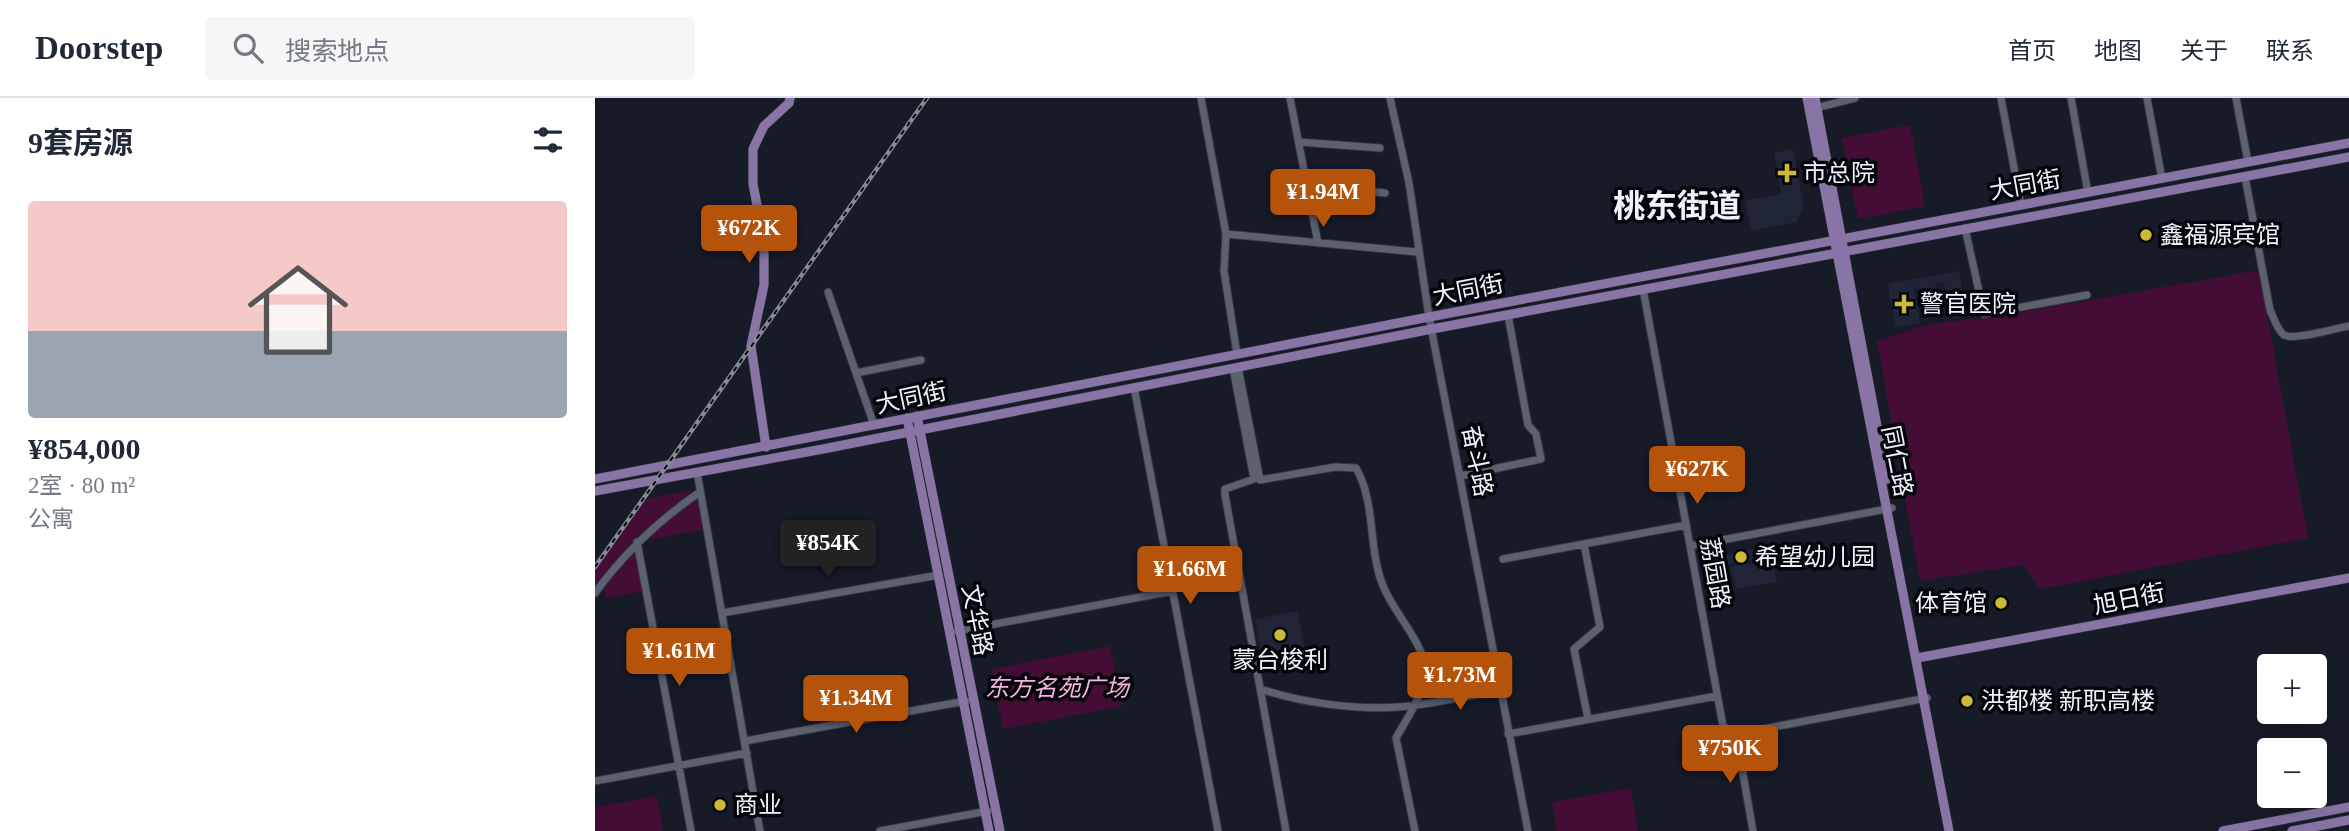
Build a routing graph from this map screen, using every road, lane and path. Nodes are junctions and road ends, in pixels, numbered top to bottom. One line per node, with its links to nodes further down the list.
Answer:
1 (790, 98): 46 (main road)
2 (1201, 98): 24 (street)
3 (1290, 98): 12 (street)
4 (1391, 98): 27 (street, 奋斗路)
5 (1807, 98): 25 (main road, 同仁路)
6 (1855, 98): 11 (street)
7 (2001, 98): 22 (street)
8 (2071, 98): 21 (street)
9 (2147, 98): 18 (street)
10 (2236, 98): 16 (street)
11 (1816, 103): 25 (main road, 同仁路)
12 (1299, 142): 14 (street); 19 (street)
13 (2349, 143): 16 (main road, 大同街)
14 (1380, 148)
15 (2349, 157): 17 (main road, 大同街)
16 (2248, 162): 18 (main road, 大同街)
17 (2245, 177): 23 (main road, 大同街); 34 (street)
18 (2162, 179): 21 (main road, 大同街)
19 (1307, 186): 20 (street); 26 (street)
20 (1385, 193)
21 (2088, 193): 22 (main road, 大同街)
22 (2021, 205): 25 (main road, 大同街)
23 (1965, 228): 28 (main road, 大同街); 31 (street)
24 (1226, 234): 26 (street); 36 (street)
25 (1837, 240): 28 (main road, 同仁路); 33 (main road, 大同街)
26 (1318, 243): 27 (street)
27 (1417, 252): 33 (street, 奋斗路)
28 (1840, 252): 29 (main road, 大同街); 52 (main road, 同仁路)
29 (1643, 289): 32 (main road, 大同街); 53 (street, 荔园路)
30 (828, 292): 39 (street)
31 (2087, 295)
32 (1507, 315): 35 (main road, 大同街); 48 (street)
33 (1429, 317): 35 (street, 奋斗路); 36 (main road, 大同街)
34 (2349, 326)
35 (1432, 329): 38 (main road, 大同街); 48 (street, 奋斗路)
36 (1237, 354): 41 (main road, 大同街)
37 (921, 360): 39 (street)
38 (1236, 368): 40 (main road, 大同街); 65 (street); 71 (street)
39 (856, 373): 43 (street)
40 (1134, 387): 44 (main road, 大同街); 60 (street)
41 (917, 416): 42 (main road, 大同街); 44 (main road, 文华路)
42 (907, 418): 43 (main road, 大同街); 45 (main road, 文华路)
43 (874, 425): 46 (main road, 大同街)
44 (920, 429): 45 (main road, 大同街); 63 (main road, 文华路)
45 (910, 432): 47 (main road, 大同街); 58 (main road, 文华路)
46 (766, 446): 49 (main road, 大同街)
47 (697, 472): 50 (main road, 大同街); 51 (street)
48 (1460, 476): 66 (street, 奋斗路)
49 (595, 479)
50 (595, 491)
51 (700, 492): 54 (street); 62 (street)
52 (1890, 509): 56 (street); 64 (main road, 同仁路)
53 (1686, 525): 55 (street); 56 (street, 荔园路)
54 (638, 542): 61 (street); 77 (street)
55 (1584, 544): 57 (street); 72 (street)
56 (1690, 547): 67 (street, 荔园路)
57 (1503, 558)
58 (939, 575): 62 (street); 63 (main road, 文华路)
59 (2349, 578): 64 (main road, 旭日街)
60 (1173, 591): 63 (street); 88 (street)
61 (595, 593)
62 (722, 613): 75 (street)
63 (955, 632): 69 (main road, 文华路); 70 (main road, 文华路)
64 (1918, 658): 68 (main road, 同仁路)
65 (1261, 689): 71 (street); 89 (street)
66 (1500, 690): 71 (street); 73 (street, 奋斗路)
67 (1717, 695): 72 (street); 74 (street, 荔园路)
68 (1926, 698): 74 (street); 93 (main road, 同仁路)
69 (974, 699): 70 (street); 80 (main road, 文华路)
70 (963, 701): 75 (street); 81 (main road, 文华路)
71 (1414, 705): 90 (street)
72 (1588, 719): 73 (street)
73 (1509, 734): 91 (street, 奋斗路)
74 (1736, 734): 92 (street)
75 (745, 741): 76 (street)
76 (747, 753): 77 (street); 84 (street)
77 (679, 765): 78 (street); 83 (street)
78 (595, 781)
79 (2349, 807): 94 (main road)
80 (996, 809): 81 (street); 87 (main road, 文华路)
81 (985, 812): 85 (street); 86 (main road, 文华路)
82 (2349, 820): 95 (main road)
83 (691, 831)
84 (760, 831)
85 (880, 831)
86 (989, 831)
87 (1000, 831)
88 (1218, 831)
89 (1286, 831)
90 (1415, 831)
91 (1528, 831)
92 (1753, 831)
93 (1952, 831)
94 (2223, 831)
95 (2292, 831)

